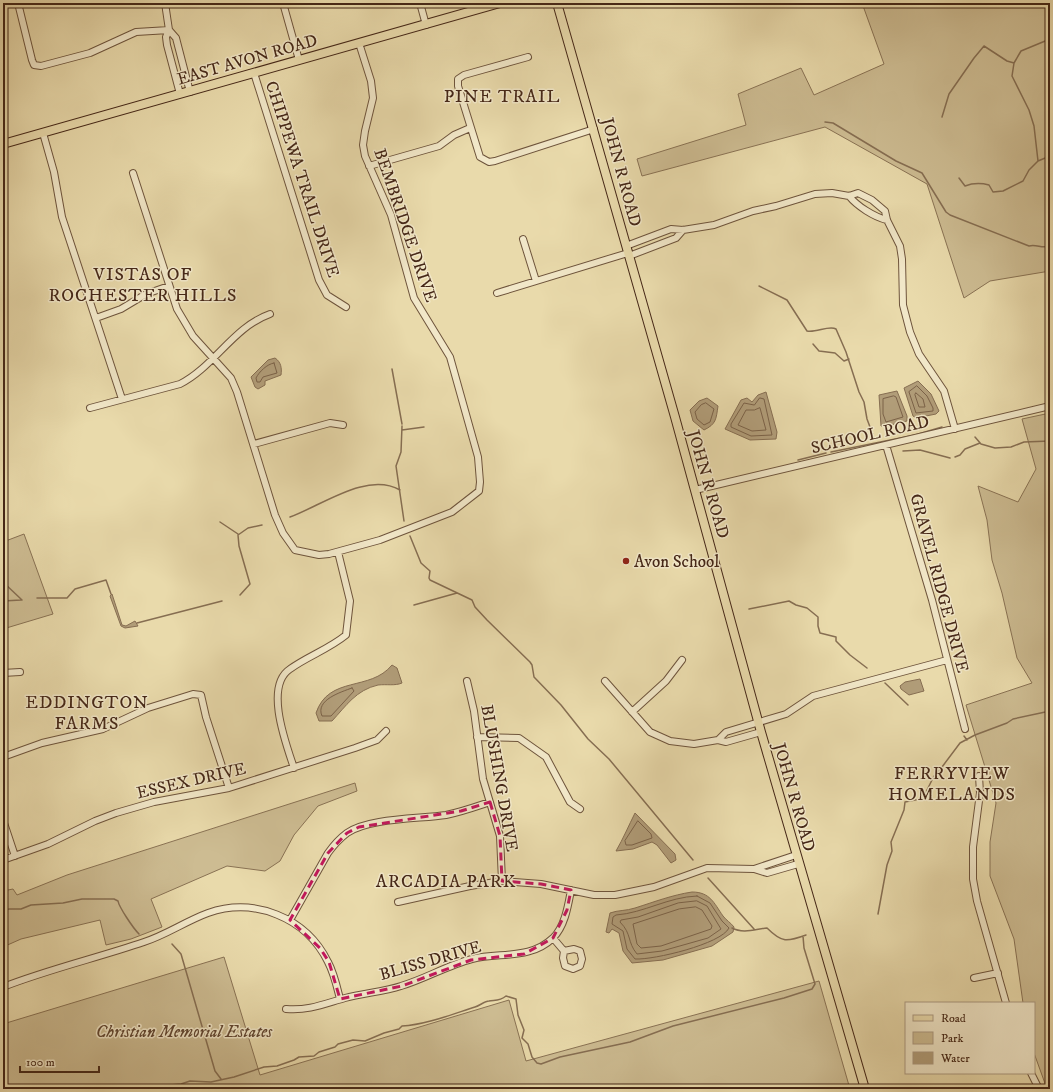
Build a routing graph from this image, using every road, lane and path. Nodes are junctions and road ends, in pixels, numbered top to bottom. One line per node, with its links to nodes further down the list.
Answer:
1 (18, 3): 8 (street)
2 (165, 3): 8 (street)
3 (283, 3): 11 (street)
4 (420, 3): 7 (street)
5 (500, 3): 7 (main road, EAST AVON ROAD)
6 (557, 3): 16 (main road, JOHN R ROAD)
7 (426, 24): 9 (main road, EAST AVON ROAD)
8 (169, 30): 13 (street); 14 (street)
9 (359, 43): 11 (main road, EAST AVON ROAD); 19 (street, BEMBRIDGE DRIVE)
10 (528, 57): 15 (street)
11 (299, 60): 12 (main road, EAST AVON ROAD)
12 (254, 73): 13 (main road, EAST AVON ROAD); 29 (street, CHIPPEWA TRAIL DRIVE)
13 (190, 92): 14 (main road, EAST AVON ROAD)
14 (180, 94): 17 (main road, EAST AVON ROAD)
15 (470, 128): 16 (street); 19 (street)
16 (594, 129): 25 (main road, JOHN R ROAD)
17 (43, 133): 18 (main road, EAST AVON ROAD); 31 (street)
18 (3, 144)
19 (369, 166): 41 (street, BEMBRIDGE DRIVE)
20 (132, 173): 27 (street, BEMBRIDGE DRIVE)
21 (849, 196): 22 (street); 22 (street); 23 (street)
22 (887, 220): 37 (street)
23 (683, 230): 25 (street); 25 (street)
24 (523, 238): 26 (street)
25 (628, 252): 26 (street); 40 (main road, JOHN R ROAD)
26 (536, 281): 28 (street)
27 (169, 286): 31 (street); 32 (street, BEMBRIDGE DRIVE)
28 (497, 293)
29 (346, 307)
30 (270, 314): 32 (street)
31 (96, 318): 33 (street)
32 (213, 357): 33 (street); 38 (street, BEMBRIDGE DRIVE)
33 (122, 399): 35 (street)
34 (1050, 406): 37 (street, SCHOOL ROAD)
35 (90, 408)
36 (343, 425): 38 (street)
37 (955, 429): 39 (street, SCHOOL ROAD)
38 (254, 444): 41 (street, BEMBRIDGE DRIVE)
39 (886, 445): 40 (street, SCHOOL ROAD); 43 (street, GRAVEL RIDGE DRIVE)
40 (695, 490): 49 (main road, JOHN R ROAD)
41 (338, 552): 56 (street)
42 (682, 660): 48 (street)
43 (947, 660): 49 (street); 50 (street, GRAVEL RIDGE DRIVE)
44 (20, 672): 45 (street)
45 (3, 673)
46 (467, 681): 53 (street, BLUSHING DRIVE)
47 (605, 681): 48 (street)
48 (632, 712): 54 (street)
49 (758, 722): 52 (main road, JOHN R ROAD); 54 (street)
50 (965, 729)
51 (386, 731): 56 (street, ESSEX DRIVE)
52 (761, 732): 54 (street); 62 (main road, JOHN R ROAD)
53 (477, 737): 59 (street, BLUSHING DRIVE); 60 (street)
54 (718, 740)
55 (3, 757): 58 (street)
56 (294, 768): 58 (street, ESSEX DRIVE)
57 (980, 776): 73 (street)
58 (229, 788): 63 (street, ESSEX DRIVE)
59 (490, 802): 67 (street, BLUSHING DRIVE); 70 (street)
60 (580, 809)
61 (3, 820): 63 (street)
62 (796, 855): 65 (main road, JOHN R ROAD); 66 (street)
63 (15, 856): 64 (street, ESSEX DRIVE)
64 (3, 860)
65 (798, 864): 66 (street); 80 (main road, JOHN R ROAD)
66 (754, 869): 68 (street)
67 (502, 881): 68 (street); 69 (street)
68 (571, 890): 71 (street, BLISS DRIVE)
69 (398, 902)
70 (290, 920): 75 (street); 76 (street)
71 (553, 938): 72 (street); 76 (street, BLISS DRIVE)
72 (564, 951)
73 (998, 973): 74 (street); 77 (street)
74 (974, 978)
75 (3, 987)
76 (340, 999): 78 (street, BLISS DRIVE)
77 (1006, 1002)
78 (286, 1009)
79 (1031, 1074): 81 (street)
80 (865, 1089)
81 (1038, 1089)

